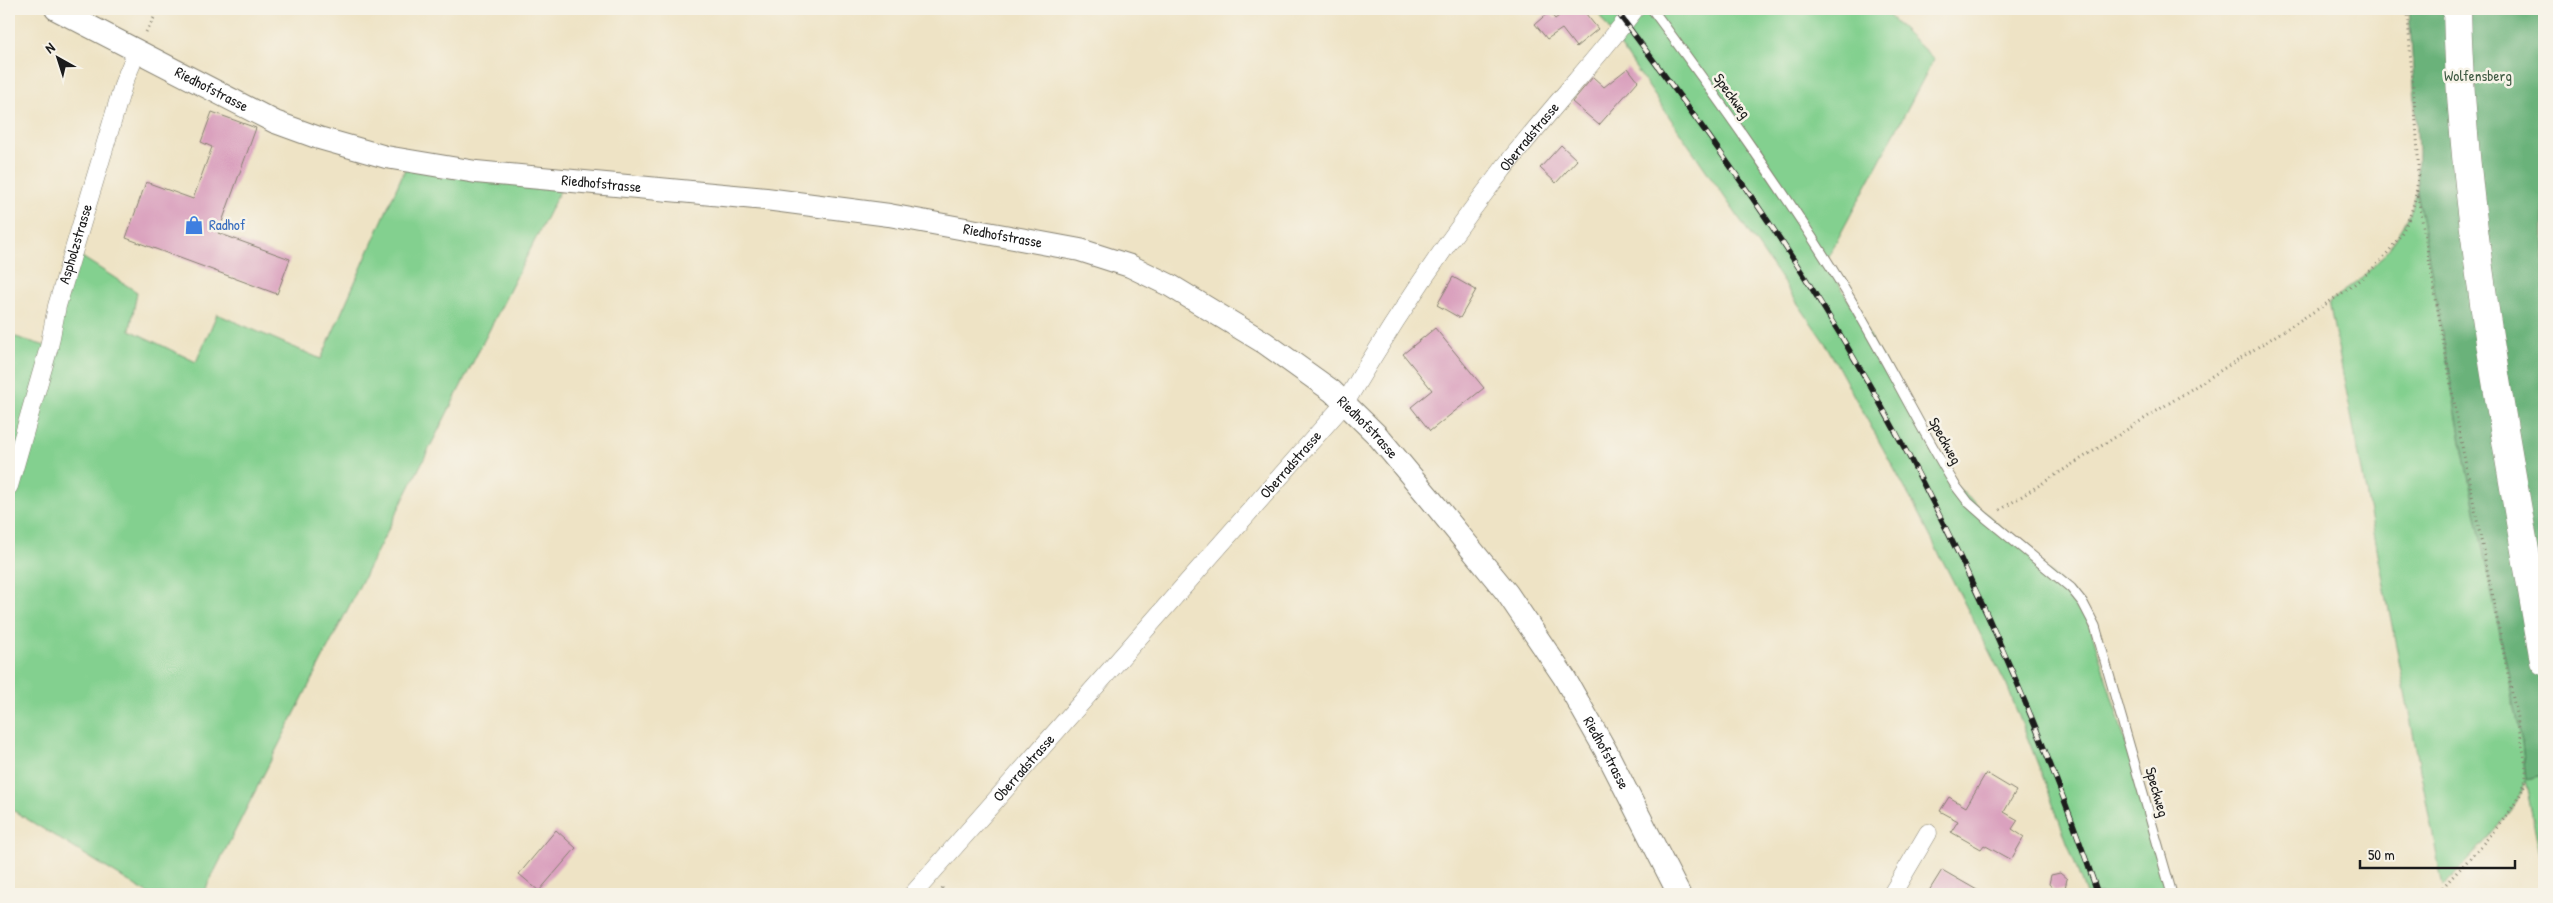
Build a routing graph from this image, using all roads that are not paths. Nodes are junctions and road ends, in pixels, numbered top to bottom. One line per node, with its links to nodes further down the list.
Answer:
1 (56, 9): 5 (street, Riedhofstrasse)
2 (1635, 9): 6 (street, Oberradstrasse)
3 (1652, 9): 13 (lane, Speckweg)
4 (2457, 9): 8 (highway)
5 (137, 51): 6 (street, Riedhofstrasse); 7 (street, Aspholzstrasse)
6 (1345, 402): 10 (street, Oberradstrasse); 11 (street, Riedhofstrasse)
7 (9, 486)
8 (2544, 661)
9 (1928, 833): 12 (street)
10 (912, 894)
11 (1679, 894)
12 (1892, 894)
13 (2172, 894)

